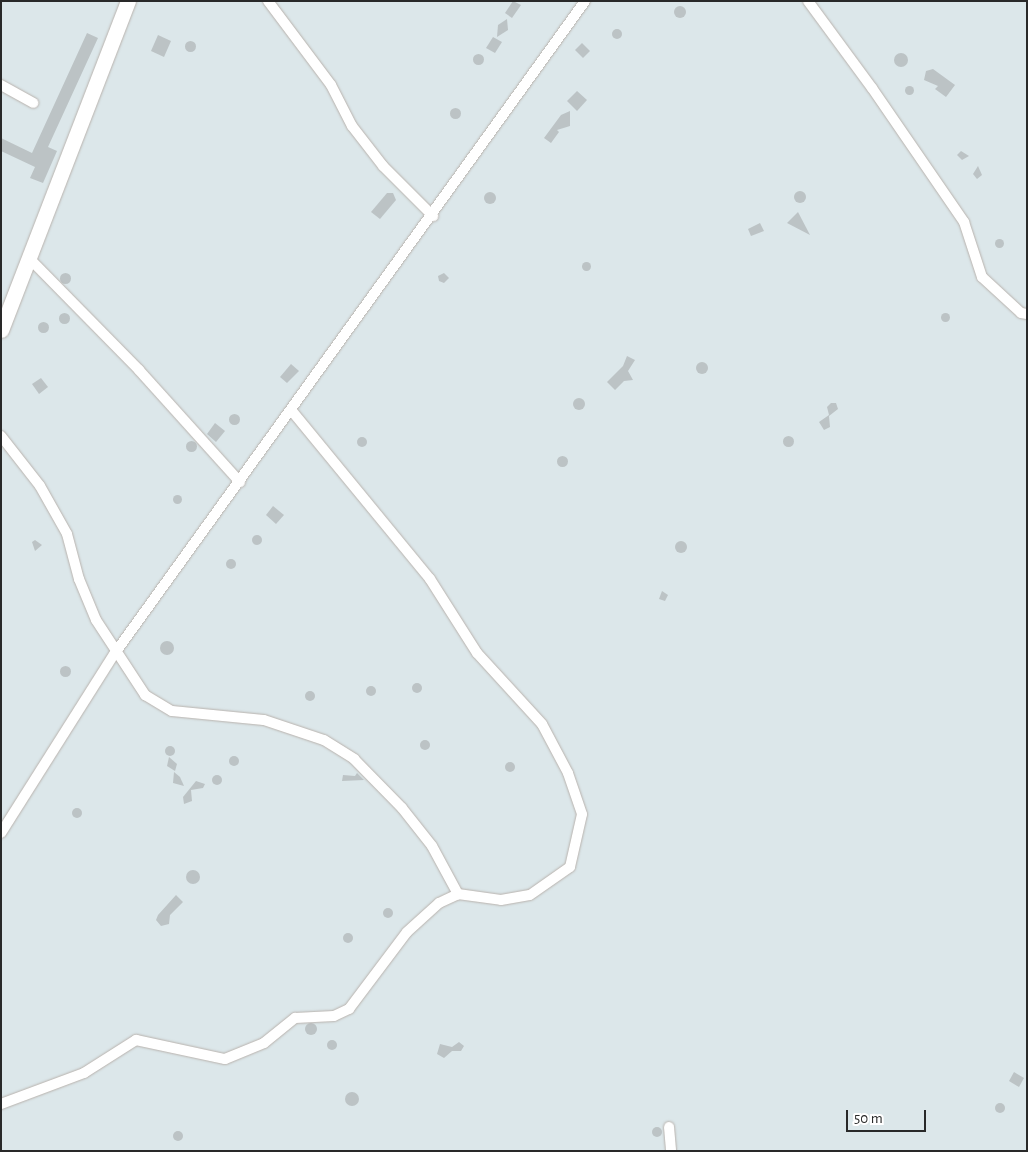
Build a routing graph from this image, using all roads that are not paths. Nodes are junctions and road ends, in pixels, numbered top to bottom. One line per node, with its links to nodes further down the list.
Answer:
1 (128, 1): 8 (street)
2 (268, 1): 7 (street)
3 (585, 1): 7 (street)
4 (808, 1): 9 (street)
5 (1, 85): 6 (street)
6 (33, 103)
7 (433, 216): 11 (street)
8 (29, 258): 10 (street); 13 (street)
9 (1027, 314)
10 (1, 330)
11 (292, 411): 13 (street); 16 (street)
12 (1, 436): 14 (street)
13 (240, 482): 14 (street)
14 (115, 653): 15 (street); 16 (street)
15 (1, 833)
16 (458, 894): 17 (street)
17 (1, 1104)
18 (669, 1126): 19 (street)
19 (672, 1151)

